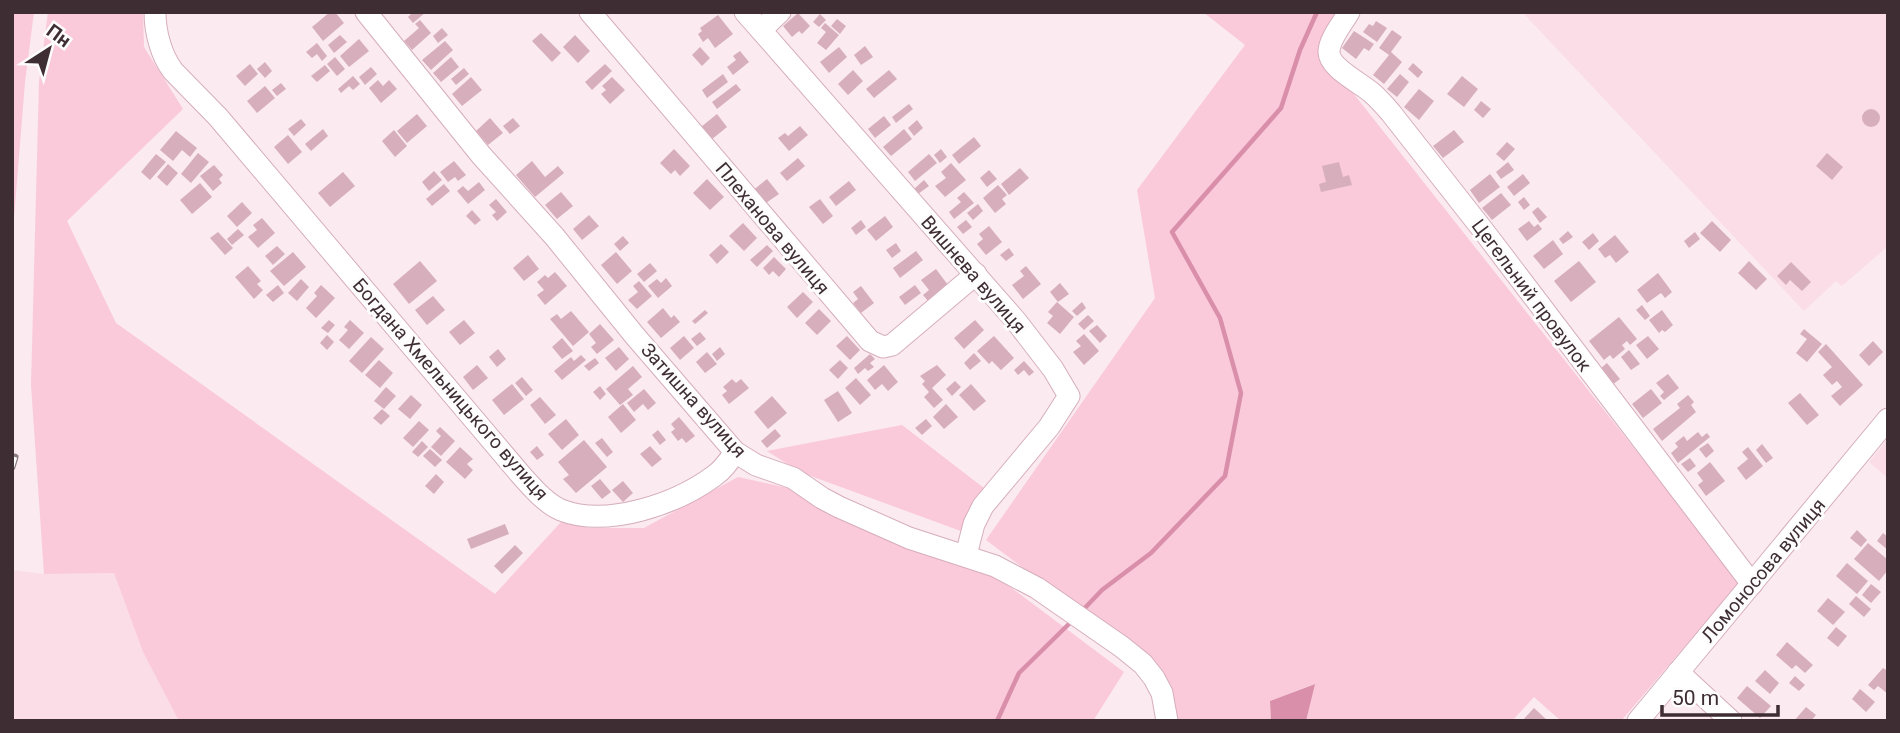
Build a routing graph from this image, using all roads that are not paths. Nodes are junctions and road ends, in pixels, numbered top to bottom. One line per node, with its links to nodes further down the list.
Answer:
1 (155, 12): 10 (street, Богдана Хмельницького вулиця)
2 (366, 12): 10 (street, Затишна вулиця)
3 (590, 12): 8 (street, Плеханова вулиця)
4 (745, 12): 7 (street, Вишнева вулиця)
5 (780, 12): 7 (street)
6 (1349, 12): 12 (street, Цегельний провулок)
7 (761, 30): 8 (street, Вишнева вулиця)
8 (976, 274): 11 (street, Вишнева вулиця)
9 (1888, 419): 12 (street, Ломоносова вулиця)
10 (736, 452): 11 (street, Затишна вулиця)
11 (966, 555): 14 (street, Затишна вулиця)
12 (1752, 584): 13 (street, Ломоносова вулиця)
13 (1678, 673): 15 (street, Ломоносова вулиця); 16 (street)
14 (1167, 721)
15 (1638, 721)
16 (1731, 721)

